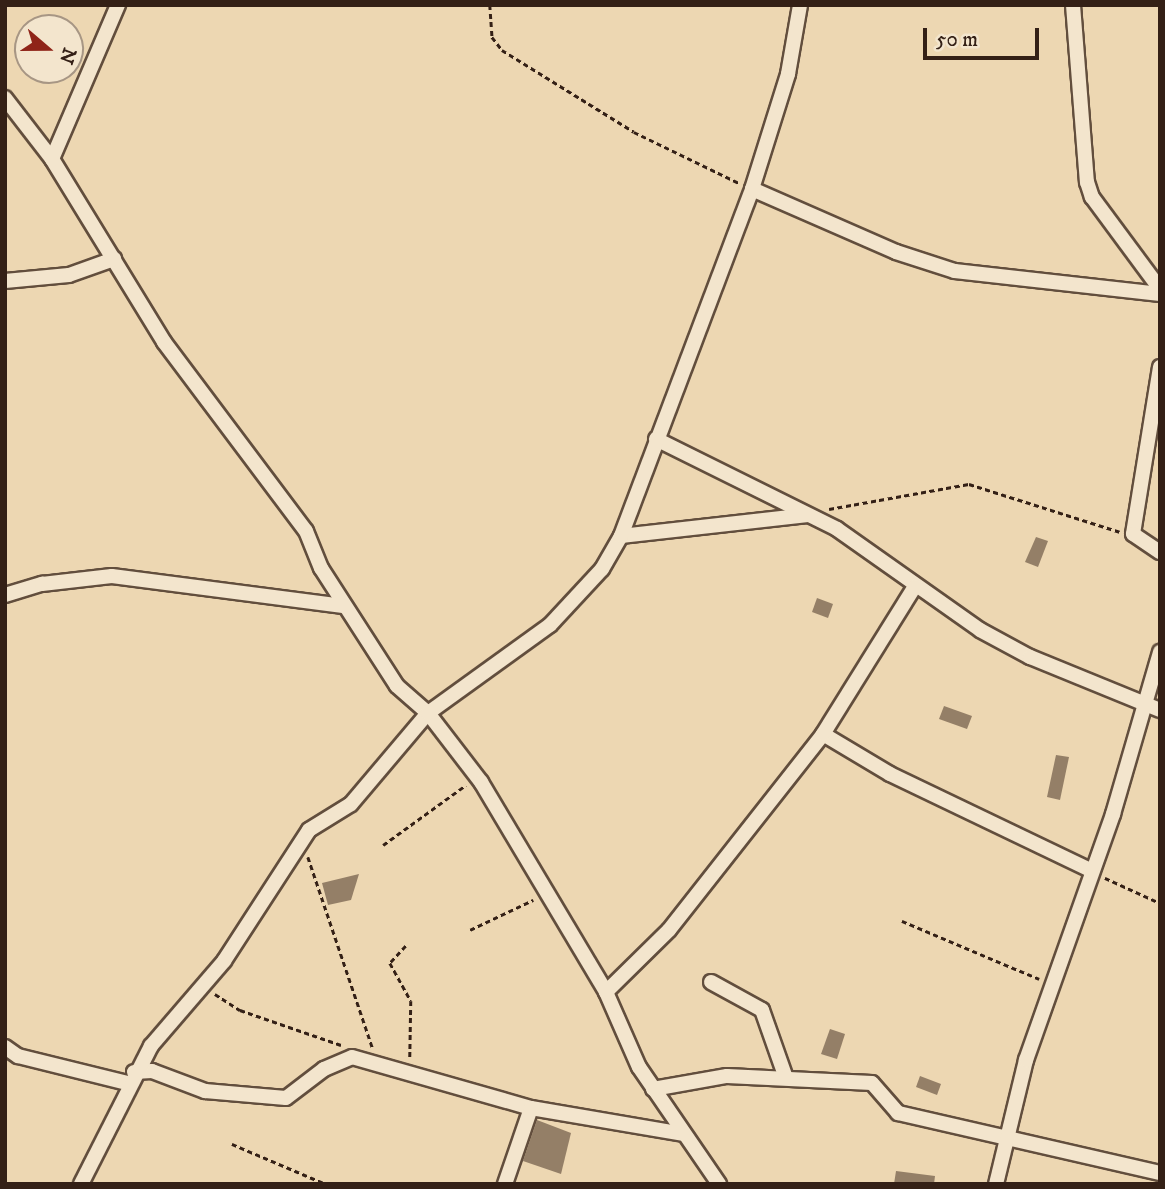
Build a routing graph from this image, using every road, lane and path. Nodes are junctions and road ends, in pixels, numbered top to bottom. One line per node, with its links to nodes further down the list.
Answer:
1 (118, 5): 6 (street)
2 (490, 5): 7 (path)
3 (800, 5): 7 (street)
4 (1073, 5): 10 (street)
5 (5, 98): 6 (street)
6 (52, 159): 8 (street)
7 (752, 189): 10 (street); 12 (street)
8 (114, 260): 9 (street); 19 (street)
9 (5, 281)
10 (1160, 291)
11 (1160, 367): 14 (street)
12 (656, 439): 13 (street); 15 (street)
13 (808, 515): 14 (path); 15 (street); 17 (street)
14 (1133, 534): 16 (street)
15 (621, 536): 23 (street)
16 (1160, 552)
17 (915, 586): 21 (street); 24 (street)
18 (5, 595): 19 (street)
19 (343, 606): 23 (street)
20 (1160, 652): 21 (street)
21 (1143, 704): 22 (street); 28 (street)
22 (1160, 710)
23 (428, 713): 25 (street); 26 (street)
24 (823, 734): 28 (street); 37 (street)
25 (478, 778): 27 (path); 29 (street)
26 (302, 840): 36 (street); 40 (path)
27 (383, 845)
28 (1089, 872): 30 (path); 35 (street)
29 (548, 893): 32 (path); 37 (street)
30 (1160, 903)
31 (902, 921): 35 (path)
32 (470, 930)
33 (406, 946): 41 (path)
34 (711, 982): 43 (street)
35 (1051, 985): 47 (street)
36 (202, 988): 39 (path); 42 (street)
37 (606, 992): 44 (street)
38 (5, 1047): 42 (street)
39 (353, 1058): 40 (street); 42 (street)
40 (380, 1065): 41 (street)
41 (410, 1074): 45 (street)
42 (131, 1078): 50 (street)
43 (786, 1078): 44 (street); 47 (street)
44 (653, 1089): 46 (street)
45 (531, 1108): 46 (street); 52 (street)
46 (683, 1134): 53 (street)
47 (1008, 1138): 49 (street); 54 (street)
48 (232, 1144): 51 (path)
49 (1160, 1173)
50 (81, 1184)
51 (326, 1184)
52 (505, 1184)
53 (719, 1184)
54 (996, 1184)

